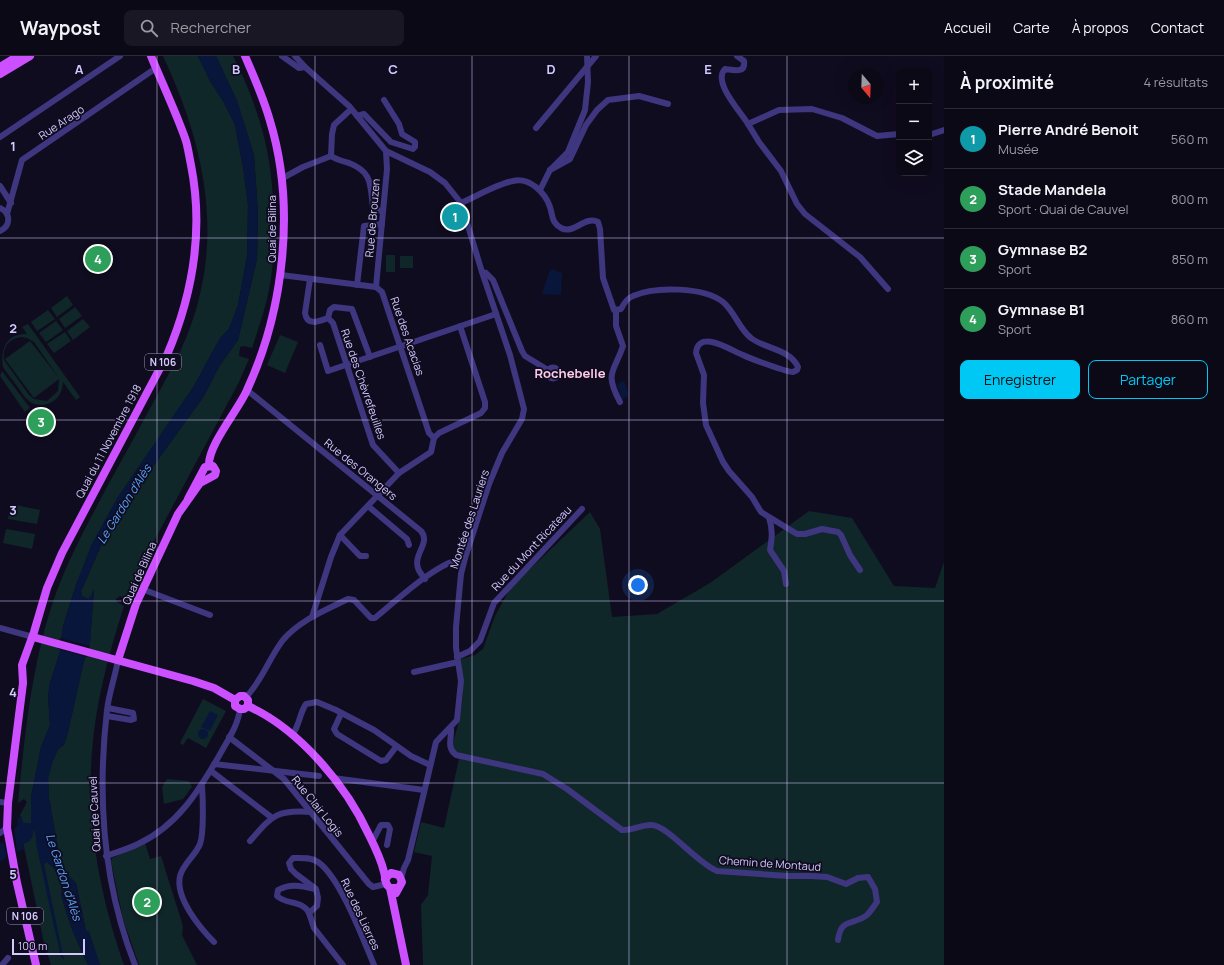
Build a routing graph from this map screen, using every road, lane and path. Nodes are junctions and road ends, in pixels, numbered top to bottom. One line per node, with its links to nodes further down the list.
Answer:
1 (18, 56): 11 (main road)
2 (30, 56): 15 (main road)
3 (120, 56): 25 (street)
4 (150, 56): 14 (main road, Quai du 11 Novembre 1918 / N 106)
5 (245, 56): 29 (main road, Quai de Bilina)
6 (282, 56): 12 (street)
7 (295, 56): 12 (street)
8 (587, 56): 13 (street)
9 (596, 56): 13 (street)
10 (737, 56): 20 (street)
11 (0, 67)
12 (305, 67): 19 (street)
13 (588, 67): 21 (street); 28 (street)
14 (156, 68): 33 (street, Rue Arago); 75 (main road, Quai du 11 Novembre 1918 / N 106)
15 (0, 74)
16 (384, 100): 19 (street)
17 (668, 104): 28 (street)
18 (348, 112): 27 (street)
19 (357, 116): 26 (street)
20 (748, 124): 23 (street); 44 (street)
21 (536, 128)
22 (944, 130): 24 (street)
23 (896, 134)
24 (932, 134)
25 (0, 137)
26 (386, 151): 32 (street); 35 (street, Rue de Brouzen)
27 (332, 156): 29 (street); 35 (street)
28 (550, 170): 31 (street)
29 (281, 179): 40 (main road, Quai de Bilina)
30 (0, 186): 33 (street)
31 (540, 190): 32 (street); 45 (street)
32 (461, 202): 39 (street, Montée des Lauriers)
33 (11, 203): 36 (street, Rue Arago)
34 (0, 208): 36 (street)
35 (383, 211): 37 (street, Rue de Brouzen)
36 (7, 214): 38 (street, Rue Arago)
37 (382, 224): 42 (street); 43 (street, Rue de Brouzen)
38 (0, 231)
39 (482, 272): 46 (street, Montée des Lauriers); 53 (street)
40 (281, 275): 41 (street); 54 (main road, Quai de Bilina)
41 (310, 279): 42 (street); 47 (street, Rue des Chèvrefeuilles)
42 (357, 284): 43 (street)
43 (376, 287): 50 (street, Rue des Acacias)
44 (888, 289)
45 (616, 310): 55 (street); 63 (street)
46 (496, 314): 48 (street); 67 (street, Montée des Lauriers)
47 (328, 318): 51 (street, Rue des Chèvrefeuilles); 52 (street, Rue des Chèvrefeuilles)
48 (460, 326): 50 (street); 56 (street)
49 (320, 345): 52 (street)
50 (401, 346): 51 (street); 56 (street, Rue des Acacias)
51 (370, 357): 52 (street)
52 (346, 365): 58 (street, Rue des Chèvrefeuilles)
53 (548, 370)
54 (248, 390): 57 (main road, Quai de Bilina); 60 (street, Rue des Orangers)
55 (620, 402)
56 (434, 438): 58 (street)
57 (211, 465): 59 (main road, Quai de Bilina); 59 (main road, Quai de Bilina)
58 (399, 473): 60 (street)
59 (206, 475): 71 (main road, Quai de Bilina)
60 (378, 496): 61 (street); 69 (street, Rue des Orangers)
61 (368, 506): 64 (street); 65 (street)
62 (582, 509): 78 (street, Rue du Mont Ricateau)
63 (768, 518): 68 (street); 70 (street)
64 (340, 535): 66 (street); 73 (street)
65 (409, 545)
66 (366, 556)
67 (465, 558): 69 (street); 78 (street, Montée des Lauriers)
68 (860, 570)
69 (425, 578): 73 (street)
70 (786, 584)
71 (142, 589): 72 (street); 76 (main road, Quai de Bilina)
72 (210, 615)
73 (312, 617): 81 (street)
74 (0, 628): 75 (street)
75 (36, 637): 77 (main road); 100 (main road, N 106)
76 (123, 644): 77 (main road, Quai de Bilina); 79 (main road)
77 (116, 659): 79 (main road); 84 (street, Quai de Cauvel)
78 (457, 660): 80 (street, Rue du Mont Ricateau); 88 (street, Montée des Lauriers)
79 (141, 666): 82 (main road)
80 (414, 672)
81 (246, 697): 82 (main road); 83 (main road)
82 (235, 700): 85 (main road)
83 (248, 706): 85 (main road); 89 (main road)
84 (108, 708): 87 (street, Quai de Cauvel); 87 (street)
85 (240, 709): 90 (street)
86 (341, 714): 89 (street); 91 (street); 91 (street)
87 (107, 716): 107 (street, Quai de Cauvel)
88 (451, 728): 93 (street, Montée des Lauriers); 111 (street, Chemin de Montaud)
89 (292, 735): 97 (main road)
90 (229, 737): 92 (street); 95 (street, Rue Clair Logis)
91 (396, 747): 93 (street)
92 (214, 764): 94 (street); 95 (street)
93 (430, 765): 99 (street, Montée des Lauriers)
94 (211, 771): 98 (street); 102 (street)
95 (274, 771): 96 (street); 101 (street, Rue Clair Logis)
96 (319, 776)
97 (333, 778): 99 (street); 105 (main road)
98 (202, 786): 107 (street); 112 (street)
99 (424, 790): 108 (street, Montée des Lauriers)
100 (4, 802): 103 (main road, N 106)
101 (312, 812): 102 (street); 108 (street, Rue Clair Logis)
102 (271, 818): 104 (street)
103 (5, 831): 113 (main road, N 106)
104 (250, 841)
105 (372, 842): 106 (street); 108 (main road)
106 (387, 845)
107 (106, 856): 118 (street, Quai de Cauvel)
108 (392, 881): 121 (main road)
109 (316, 889): 110 (street); 110 (street); 120 (street, Rue des Lierres)
110 (309, 913): 119 (street)
111 (838, 940)
112 (214, 942)
113 (32, 948): 116 (main road, N 106); 117 (main road, N 106)
114 (8, 958): 115 (street)
115 (2, 965)
116 (32, 965)
117 (36, 965)
118 (135, 965)
119 (343, 965)
120 (374, 965)
121 (406, 965)

